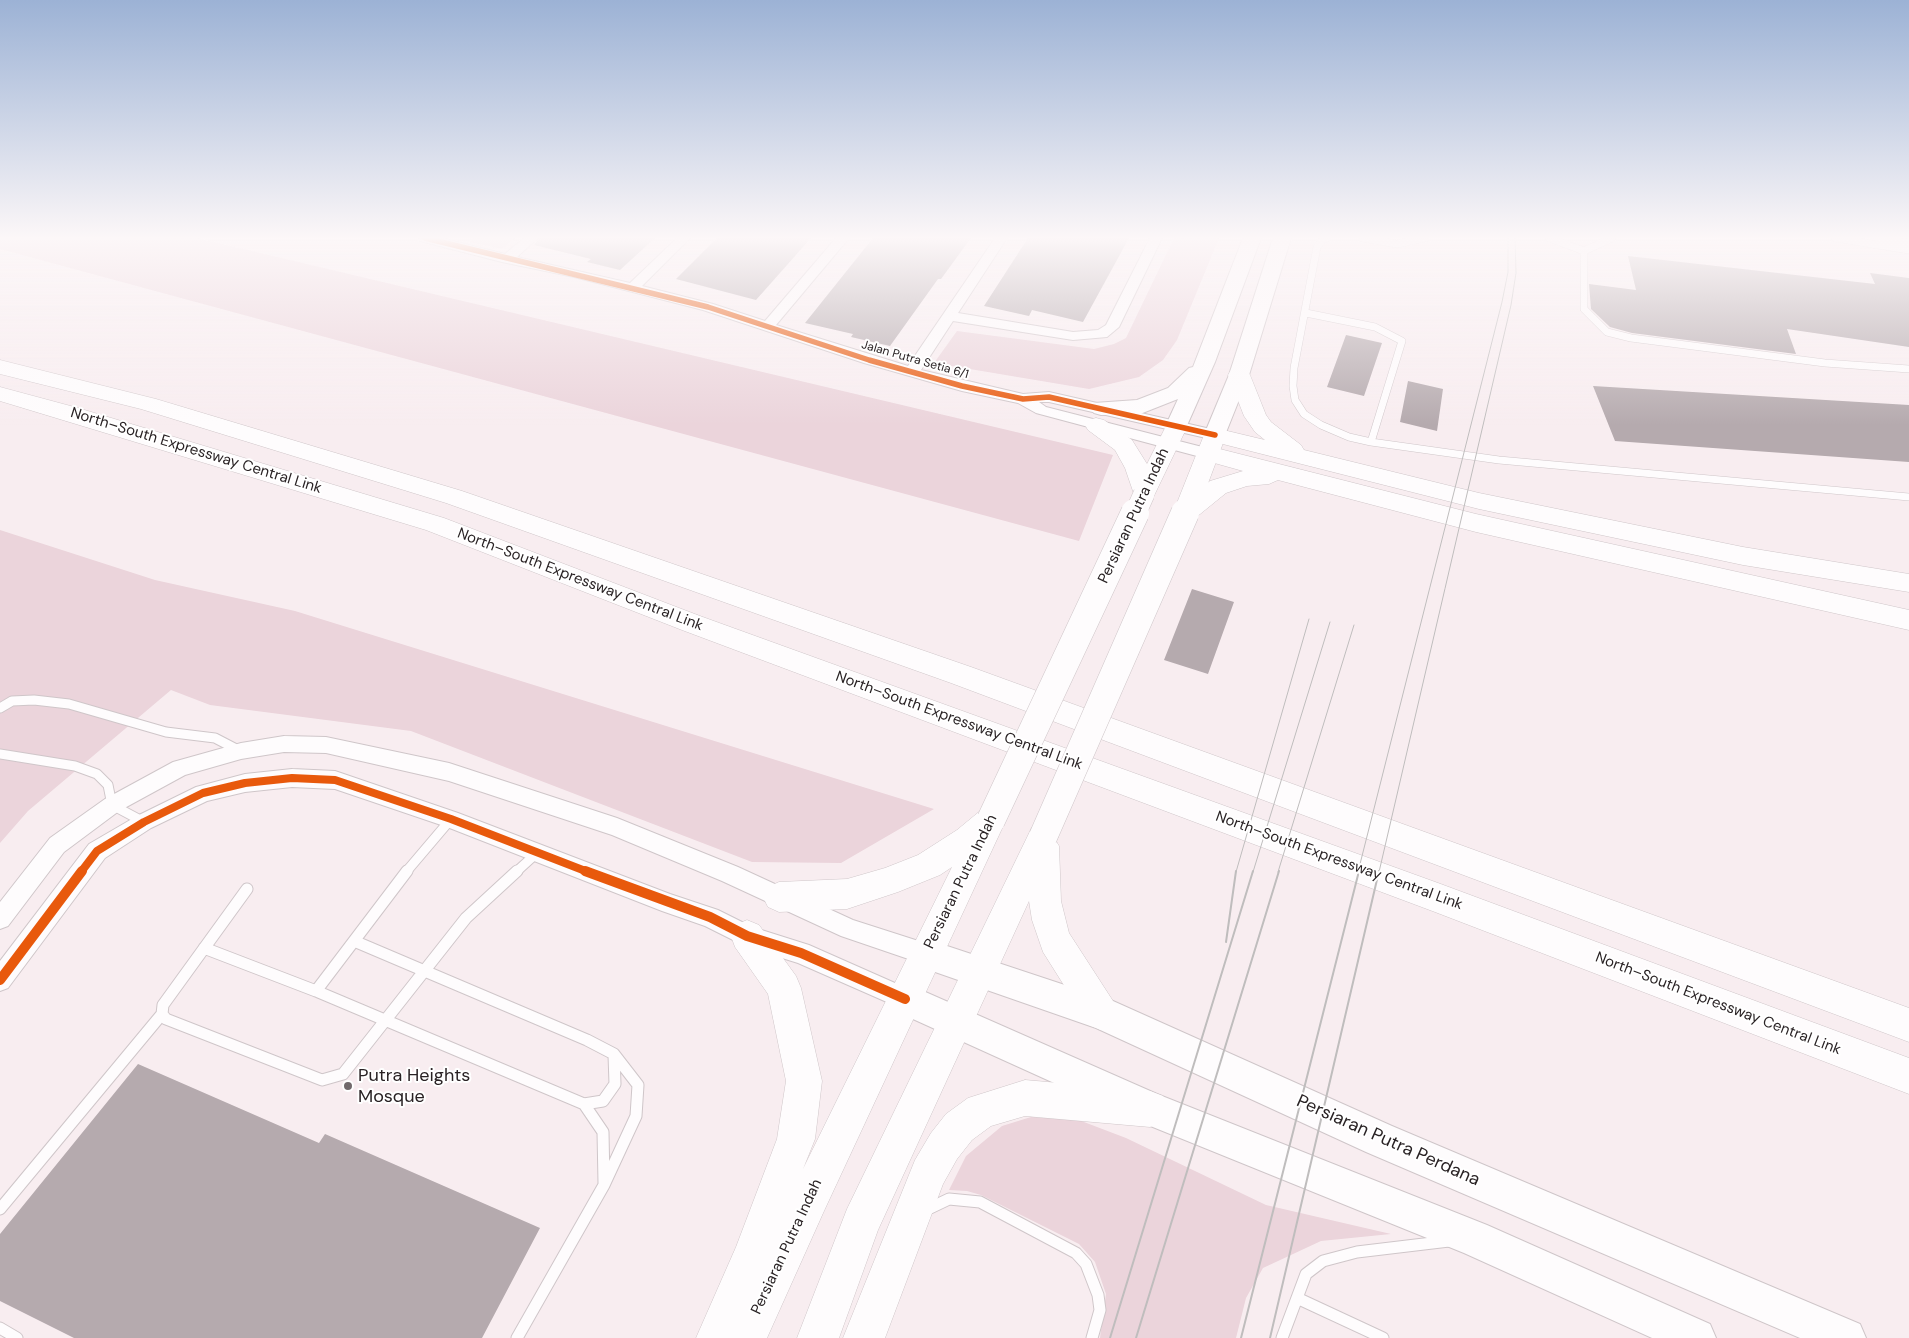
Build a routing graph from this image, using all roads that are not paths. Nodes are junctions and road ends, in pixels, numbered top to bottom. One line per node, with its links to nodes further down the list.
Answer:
1 (682, 300): 11 (street, Jalan Putra Setia 6/1)
2 (790, 300): 11 (street)
3 (961, 300): 10 (street)
4 (1125, 300): 10 (street)
5 (1228, 300): 12 (main road)
6 (1262, 300): 16 (main road)
7 (1308, 300): 9 (lane)
8 (1584, 300): 14 (lane)
9 (1306, 313): 20 (lane); 20 (lane)
10 (951, 316): 15 (street)
11 (768, 326): 15 (street, Jalan Putra Setia 6/1)
12 (1205, 362): 18 (main road); 19 (main road)
13 (0, 366): 53 (main road, North–South Expressway Central Link)
14 (1909, 369)
15 (912, 372): 18 (street, Jalan Putra Setia 6/1)
16 (1239, 375): 21 (main road); 22 (main road)
17 (0, 394): 55 (main road, North–South Expressway Central Link)
18 (1099, 417): 19 (street, Jalan Putra Setia 6/1); 23 (main road)
19 (1172, 435): 21 (street, Jalan Putra Setia 6/1); 23 (main road, Persiaran Putra Indah)
20 (1371, 442): 24 (lane)
21 (1211, 445): 22 (main road); 25 (main road)
22 (1304, 468): 25 (main road); 26 (main road); 27 (main road)
23 (1144, 494): 33 (main road, Persiaran Putra Indah, bridge)
24 (1909, 497)
25 (1185, 514): 35 (main road, bridge)
26 (1909, 583)
27 (1909, 620)
28 (0, 708): 29 (lane)
29 (240, 751): 31 (street); 38 (street)
30 (0, 754): 31 (lane)
31 (112, 805): 34 (lane); 39 (street)
32 (451, 819): 34 (street); 36 (street); 41 (lane)
33 (991, 820): 38 (main road); 43 (main road, Persiaran Putra Indah)
34 (144, 822): 46 (street)
35 (1044, 837): 45 (main road); 49 (main road)
36 (538, 852): 40 (street); 44 (lane)
37 (247, 889): 42 (lane)
38 (779, 897): 43 (street)
39 (0, 919)
40 (747, 936): 48 (street); 66 (main road)
41 (354, 941): 44 (lane); 47 (lane)
42 (204, 948): 47 (lane); 50 (lane)
43 (926, 954): 45 (main road, Persiaran Putra Perdana); 48 (main road, Persiaran Putra Indah)
44 (422, 971): 51 (lane); 54 (lane)
45 (979, 972): 49 (main road, Persiaran Putra Perdana); 52 (main road)
46 (0, 980)
47 (316, 992): 51 (lane)
48 (905, 1000): 52 (main road); 67 (main road, Persiaran Putra Indah)
49 (1101, 1013): 74 (main road, Persiaran Putra Perdana)
50 (162, 1014): 51 (lane); 59 (lane)
51 (384, 1020): 56 (lane)
52 (956, 1022): 57 (main road); 68 (main road)
53 (1909, 1025)
54 (614, 1054): 56 (lane); 58 (lane)
55 (1909, 1076)
56 (584, 1104): 58 (lane)
57 (1150, 1109): 60 (main road); 61 (main road)
58 (604, 1185): 65 (lane)
59 (0, 1210)
60 (909, 1221): 69 (main road); 70 (lane)
61 (1474, 1238): 62 (lane); 73 (main road)
62 (1297, 1298): 71 (lane); 72 (lane)
63 (0, 1328): 64 (lane)
64 (17, 1338)
65 (517, 1338)
66 (717, 1338)
67 (746, 1338)
68 (818, 1338)
69 (864, 1338)
70 (1092, 1338)
71 (1282, 1338)
72 (1383, 1338)
73 (1696, 1338)
74 (1846, 1338)

